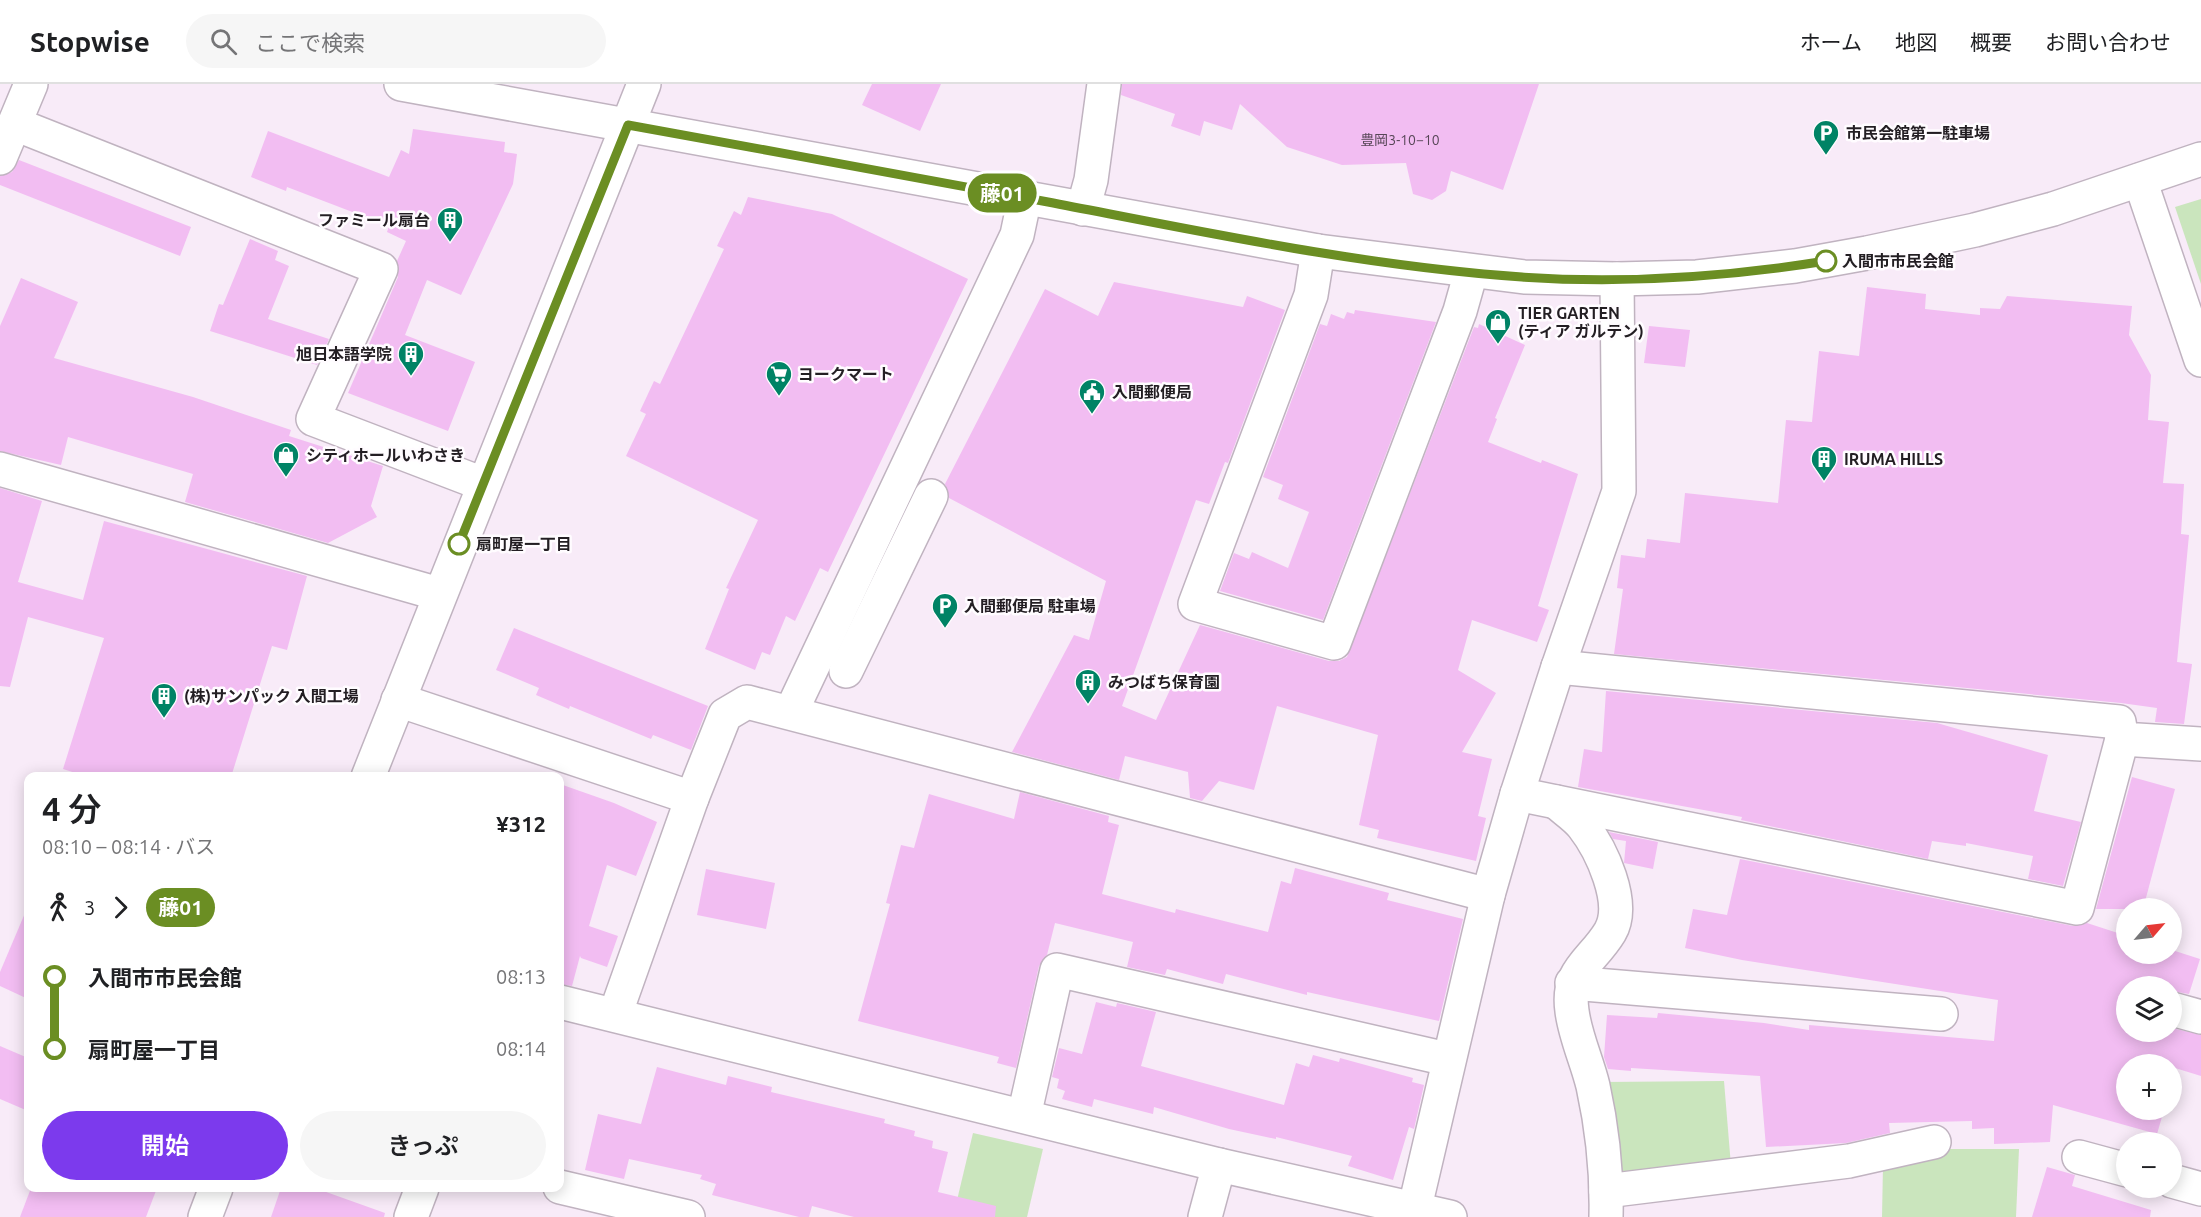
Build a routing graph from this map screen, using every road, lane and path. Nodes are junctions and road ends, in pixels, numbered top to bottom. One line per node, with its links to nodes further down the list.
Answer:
1 (32, 84): 5 (street)
2 (401, 84): 6 (street)
3 (644, 84): 6 (street)
4 (1104, 84): 11 (street)
5 (15, 124): 7 (street); 17 (street)
6 (628, 125): 10 (street); 17 (street)
7 (0, 158)
8 (2201, 159): 9 (street)
9 (2140, 180): 14 (street); 15 (street)
10 (1025, 197): 11 (street); 23 (street)
11 (1083, 209): 12 (street)
12 (1318, 251): 13 (street); 13 (street)
13 (1471, 272): 14 (street)
14 (1617, 279): 20 (street)
15 (2201, 360)
16 (0, 469): 19 (street)
17 (483, 484): 19 (street)
18 (931, 496): 21 (street)
19 (439, 594): 22 (street)
20 (1558, 667): 24 (street); 27 (street)
21 (846, 671)
22 (398, 700): 26 (street); 28 (street)
23 (791, 712): 28 (street); 30 (street)
24 (2122, 739): 25 (street); 29 (street)
25 (2201, 744)
26 (370, 772)
27 (1517, 794): 29 (street); 30 (street)
28 (692, 798): 35 (street)
29 (1556, 802): 31 (street)
30 (1488, 895): 37 (street)
31 (1572, 983): 34 (street); 48 (street)
32 (564, 1003): 35 (street)
33 (2182, 1012): 36 (street)
34 (1941, 1014)
35 (615, 1015): 38 (street)
36 (2201, 1017)
37 (1448, 1059): 38 (street); 49 (street)
38 (1024, 1116): 41 (street)
39 (1934, 1142): 48 (street)
40 (2079, 1157): 42 (street)
41 (1219, 1165): 49 (street); 53 (street)
42 (2116, 1167)
43 (2182, 1184): 45 (street)
44 (564, 1188): 52 (street)
45 (2201, 1189)
46 (214, 1192): 50 (street)
47 (420, 1192): 51 (street)
48 (1606, 1204)
49 (1414, 1207): 54 (street)
50 (205, 1217)
51 (411, 1217)
52 (688, 1217)
53 (1205, 1217)
54 (1450, 1217)

